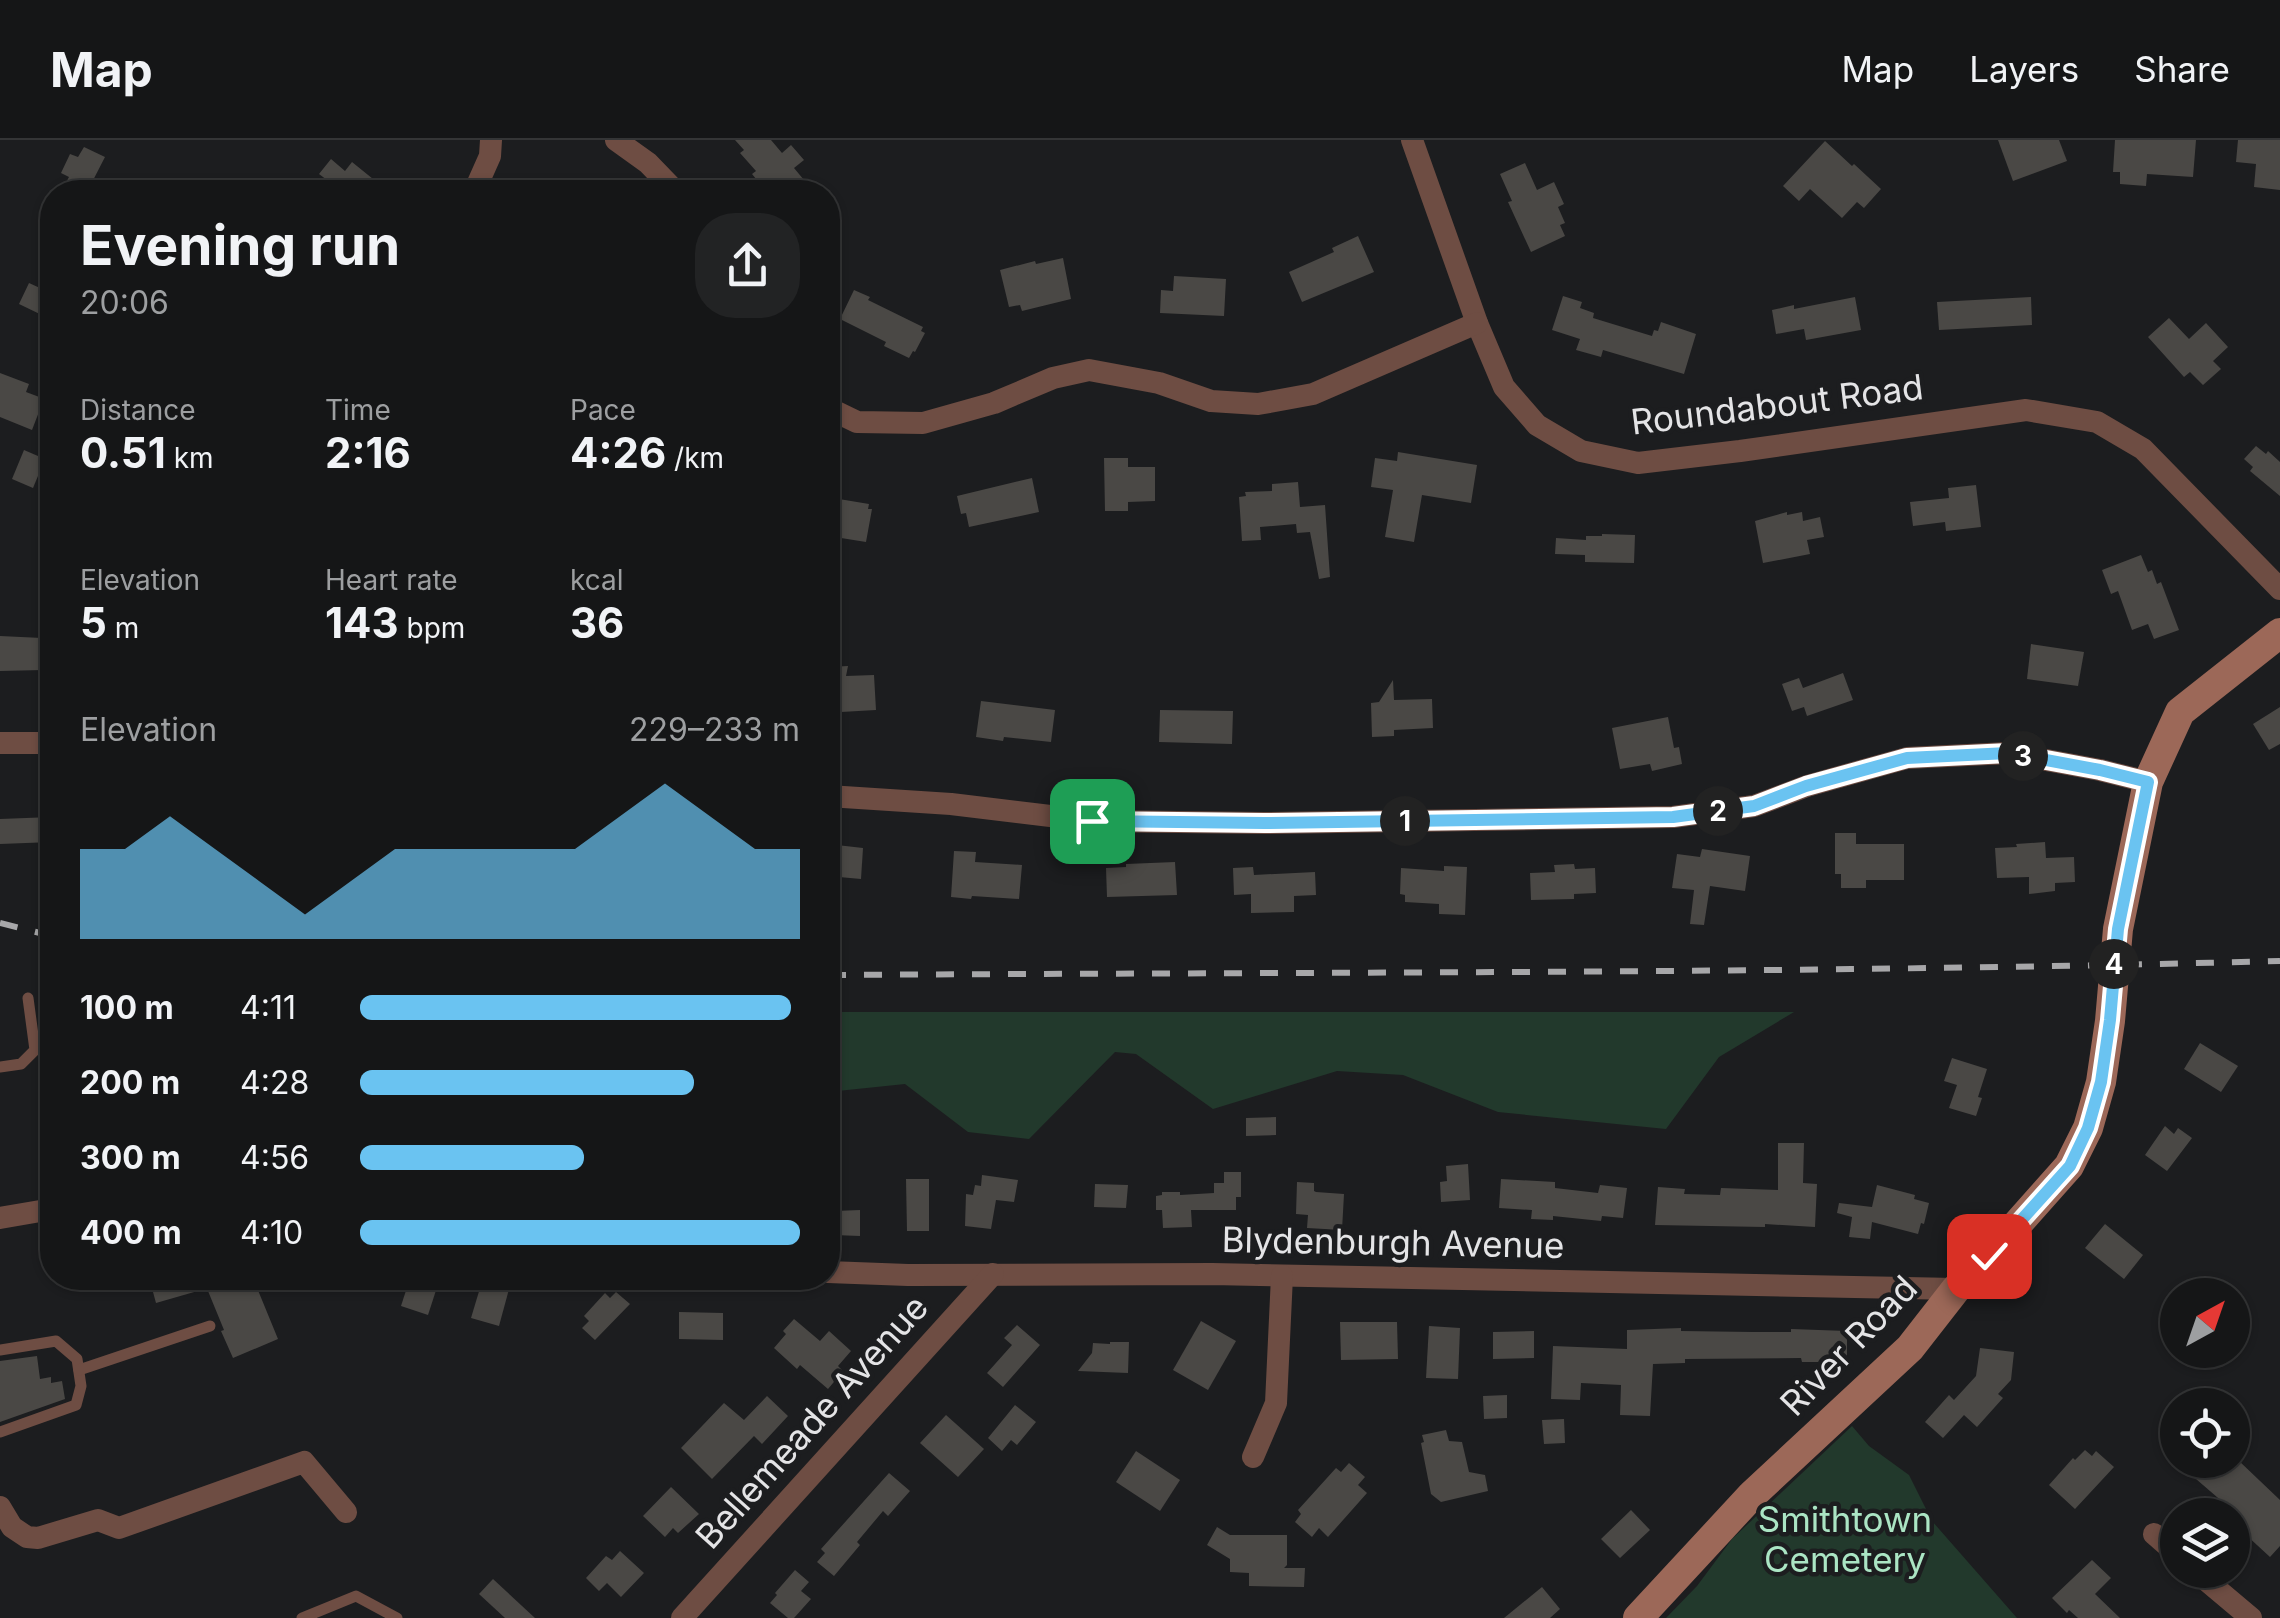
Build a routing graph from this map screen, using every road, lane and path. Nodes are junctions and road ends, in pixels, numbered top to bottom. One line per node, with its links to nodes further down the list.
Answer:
1 (491, 140): 4 (street)
2 (616, 140): 5 (street)
3 (1412, 140): 6 (street, Roundabout Road)
4 (479, 180)
5 (664, 180)
6 (1477, 323): 7 (street); 8 (street, Roundabout Road)
7 (840, 414)
8 (2280, 588)
9 (2280, 633): 12 (street, River Road)
10 (40, 743): 11 (street)
11 (0, 744)
12 (2148, 782): 13 (street); 21 (street, River Road)
13 (840, 797)
14 (28, 998): 15 (lane)
15 (0, 1067)
16 (40, 1211): 17 (street)
17 (0, 1218)
18 (840, 1272): 19 (street, Blydenburgh Avenue)
19 (994, 1274): 20 (street, Blydenburgh Avenue); 35 (street, Bellemeade Avenue)
20 (1282, 1276): 21 (street, Blydenburgh Avenue); 26 (street)
21 (1956, 1289): 36 (street, River Road)
22 (210, 1326): 24 (lane)
23 (0, 1350): 24 (lane)
24 (79, 1370): 25 (lane)
25 (0, 1432)
26 (1253, 1456)
27 (0, 1506): 28 (street)
28 (346, 1512)
29 (2154, 1534): 30 (street)
30 (2160, 1539)
31 (2215, 1588): 37 (street)
32 (379, 1613): 33 (lane); 34 (lane)
33 (302, 1618)
34 (398, 1618)
35 (682, 1618)
36 (1638, 1618)
37 (2251, 1618)

